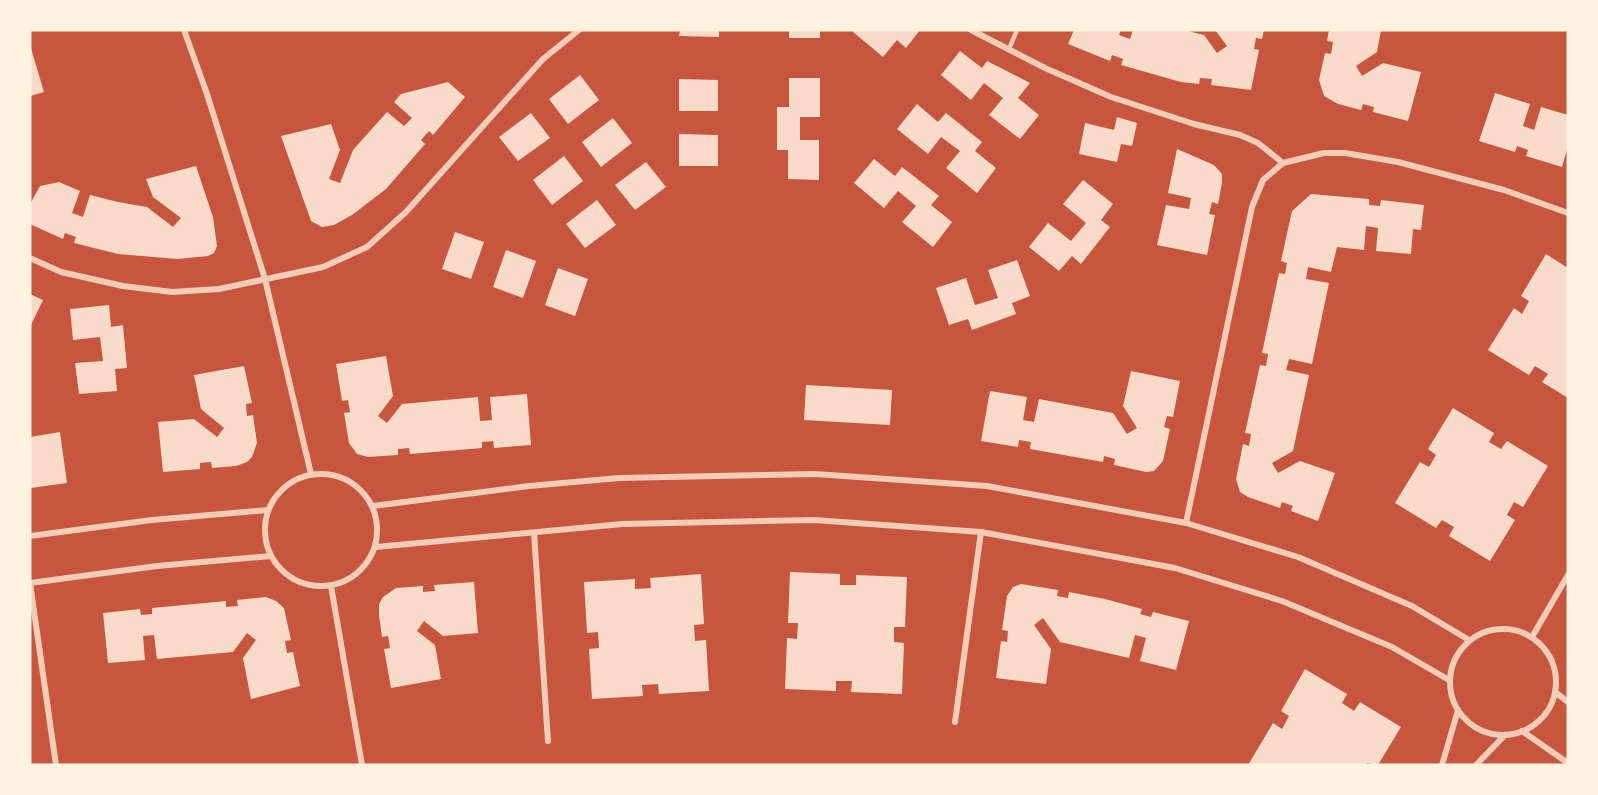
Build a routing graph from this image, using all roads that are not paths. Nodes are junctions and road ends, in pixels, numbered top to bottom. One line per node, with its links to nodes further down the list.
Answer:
1 (184, 30): 9 (street)
2 (579, 30): 9 (street)
3 (971, 30): 5 (street)
4 (1017, 30): 5 (lane)
5 (1009, 49): 6 (street)
6 (1283, 163): 7 (street); 13 (street)
7 (1568, 213)
8 (30, 258): 9 (street)
9 (265, 279): 10 (street)
10 (311, 474): 11 (street); 12 (street)
11 (373, 506): 13 (street); 17 (street)
12 (268, 510): 16 (street); 18 (street)
13 (1186, 523): 23 (street)
14 (534, 532): 15 (street); 17 (street); 31 (street)
15 (981, 532): 24 (street); 28 (street)
16 (30, 536)
17 (376, 547): 21 (street)
18 (271, 556): 20 (street); 21 (street)
19 (1568, 575): 22 (street)
20 (30, 583): 33 (street)
21 (331, 586): 34 (street)
22 (1532, 637): 23 (street); 25 (street)
23 (1469, 640): 24 (street)
24 (1449, 680): 27 (street)
25 (1555, 692): 26 (street); 29 (street)
26 (1568, 702)
27 (1458, 710): 30 (street); 35 (street)
28 (955, 722)
29 (1522, 731): 30 (street); 32 (street)
30 (1506, 734): 36 (street)
31 (548, 741)
32 (1568, 763)
33 (56, 765)
34 (362, 765)
35 (1442, 765)
36 (1476, 765)

